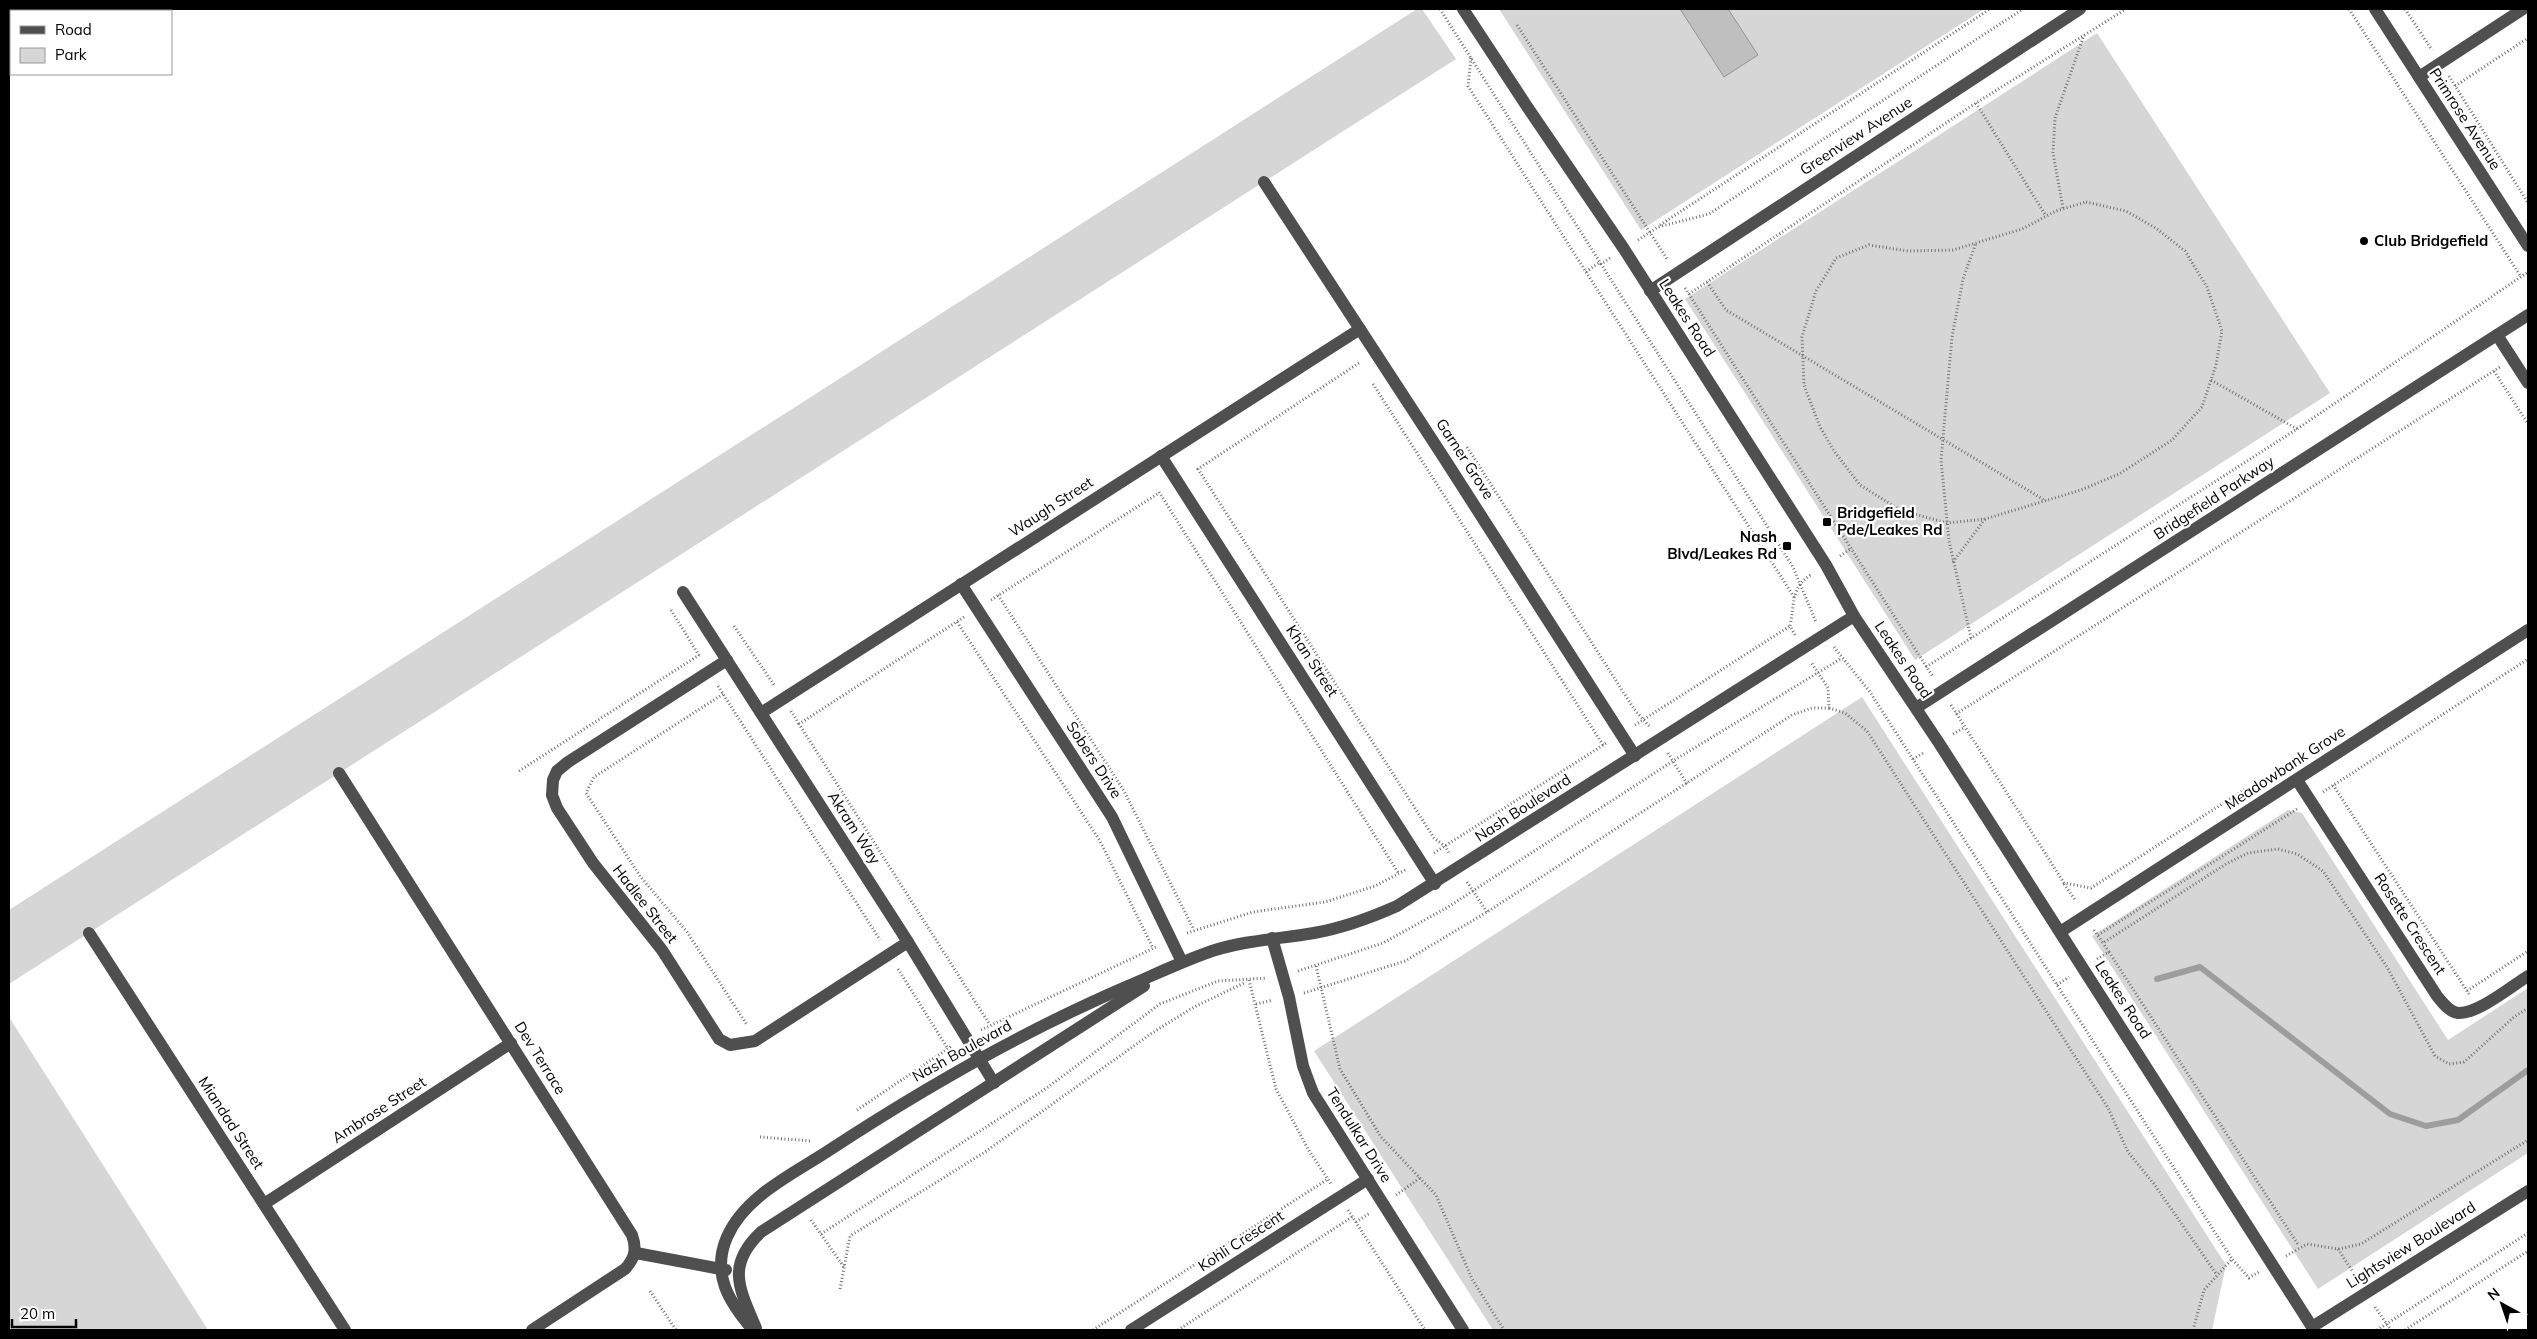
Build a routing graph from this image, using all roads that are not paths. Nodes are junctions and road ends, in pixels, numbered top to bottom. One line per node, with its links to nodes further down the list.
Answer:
1 (1463, 9): 8 (street, Leakes Road)
2 (2080, 9): 8 (street, Greenview Avenue)
3 (2375, 9): 5 (street, Primrose Avenue)
4 (2523, 9): 5 (street)
5 (2419, 77): 7 (street, Primrose Avenue)
6 (1264, 182): 10 (street, Garner Grove)
7 (2528, 246)
8 (1650, 291): 16 (street, Leakes Road)
9 (2528, 315): 11 (street, Bridgefield Parkway)
10 (1360, 328): 13 (street, Waugh Street); 21 (street, Garner Grove)
11 (2497, 335): 12 (street); 19 (street, Bridgefield Parkway)
12 (2528, 383)
13 (1161, 456): 14 (street, Waugh Street); 24 (street, Khan Street)
14 (961, 584): 20 (street, Waugh Street); 29 (street, Sobers Drive)
15 (684, 592): 18 (street, Akram Way)
16 (1854, 616): 19 (street, Leakes Road); 21 (street, Nash Boulevard)
17 (2528, 630): 23 (street, Meadowbank Grove)
18 (727, 660): 20 (street, Akram Way); 28 (street, Hadlee Street)
19 (1916, 708): 25 (street, Leakes Road)
20 (761, 713): 28 (street, Akram Way)
21 (1635, 756): 24 (street, Nash Boulevard)
22 (339, 773): 31 (street, Dev Terrace)
23 (2297, 780): 25 (street, Meadowbank Grove); 30 (street, Rosette Crescent)
24 (1435, 884): 27 (street, Nash Boulevard)
25 (2060, 932): 41 (street, Leakes Road)
26 (89, 933): 36 (street, Miandad Street)
27 (1272, 938): 29 (street, Nash Boulevard); 34 (street, Tendulkar Drive)
28 (908, 942): 32 (street, Akram Way)
29 (1182, 962): 32 (street, Nash Boulevard); 33 (street, Nash Boulevard)
30 (2528, 976)
31 (511, 1043): 36 (street, Ambrose Street); 37 (street, Dev Terrace)
32 (980, 1059): 33 (street, Akram Way); 38 (street, Nash Boulevard)
33 (994, 1083): 39 (street, Nash Boulevard)
34 (1368, 1178): 45 (street, Kohli Crescent); 46 (street, Tendulkar Drive)
35 (2528, 1191): 41 (street, Lightsview Boulevard)
36 (264, 1204): 42 (street, Miandad Street)
37 (636, 1253): 38 (street); 40 (street)
38 (720, 1268): 39 (street); 43 (street)
39 (738, 1273): 44 (street)
40 (535, 1329)
41 (2313, 1329)
42 (345, 1330)
43 (752, 1330)
44 (756, 1330)
45 (1131, 1330)
46 (1464, 1330)

